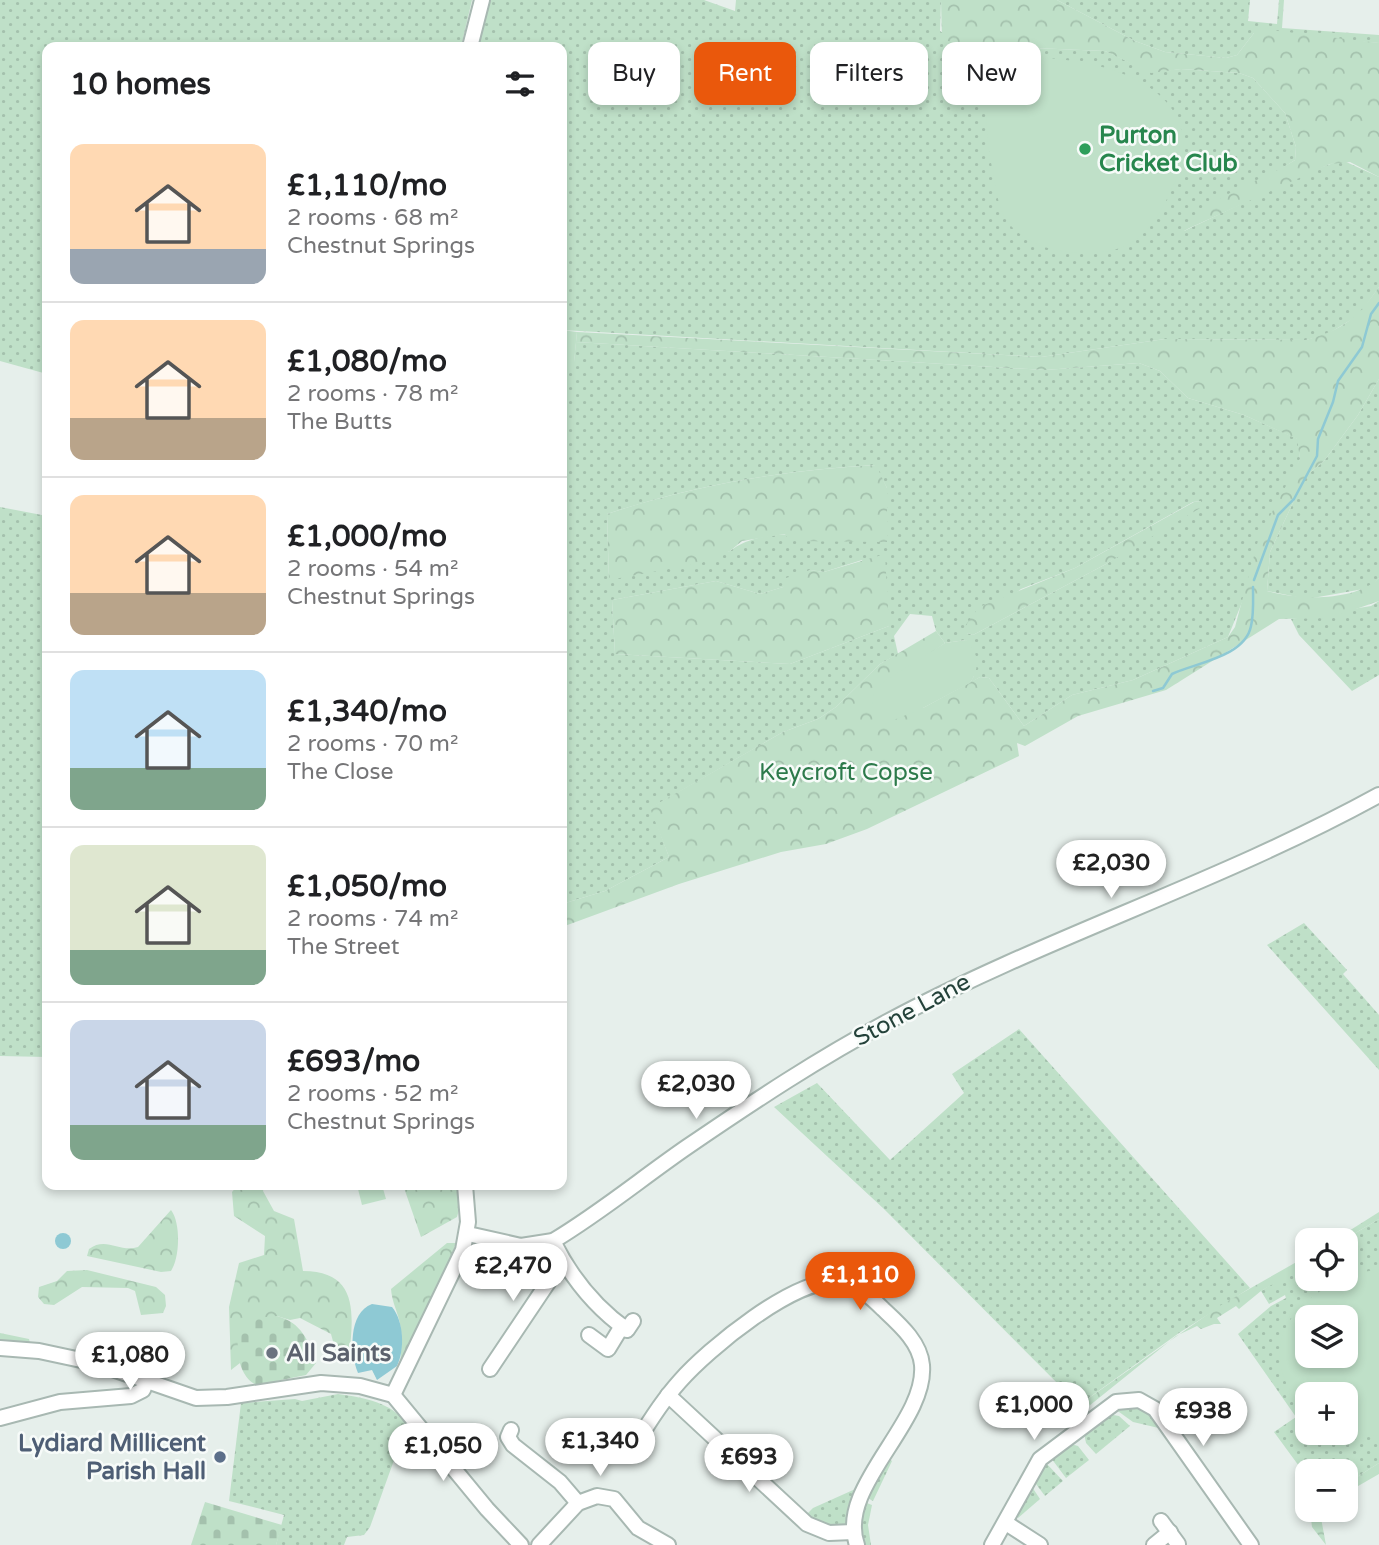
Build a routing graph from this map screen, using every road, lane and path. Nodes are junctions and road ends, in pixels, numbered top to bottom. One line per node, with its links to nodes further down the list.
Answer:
1 (482, 0): 2 (street)
2 (471, 42)
3 (1379, 795): 6 (street, Stone Lane)
4 (465, 1190): 5 (street)
5 (467, 1234): 6 (street, Stone Lane); 12 (street)
6 (553, 1241): 7 (street)
7 (565, 1266): 8 (street); 10 (street)
8 (589, 1335)
9 (0, 1348): 11 (street)
10 (490, 1369)
11 (147, 1380): 12 (street); 14 (street)
12 (393, 1395): 21 (street)
13 (668, 1395): 16 (street); 20 (street); 20 (street)
14 (0, 1418)
15 (512, 1430): 17 (street)
16 (637, 1442)
17 (578, 1503): 22 (street); 23 (street)
18 (1006, 1523): 24 (street); 25 (street); 27 (street)
19 (1170, 1532): 26 (street)
20 (855, 1539)
21 (521, 1545)
22 (539, 1545)
23 (668, 1545)
24 (992, 1545)
25 (1040, 1545)
26 (1154, 1545)
27 (1251, 1545)

